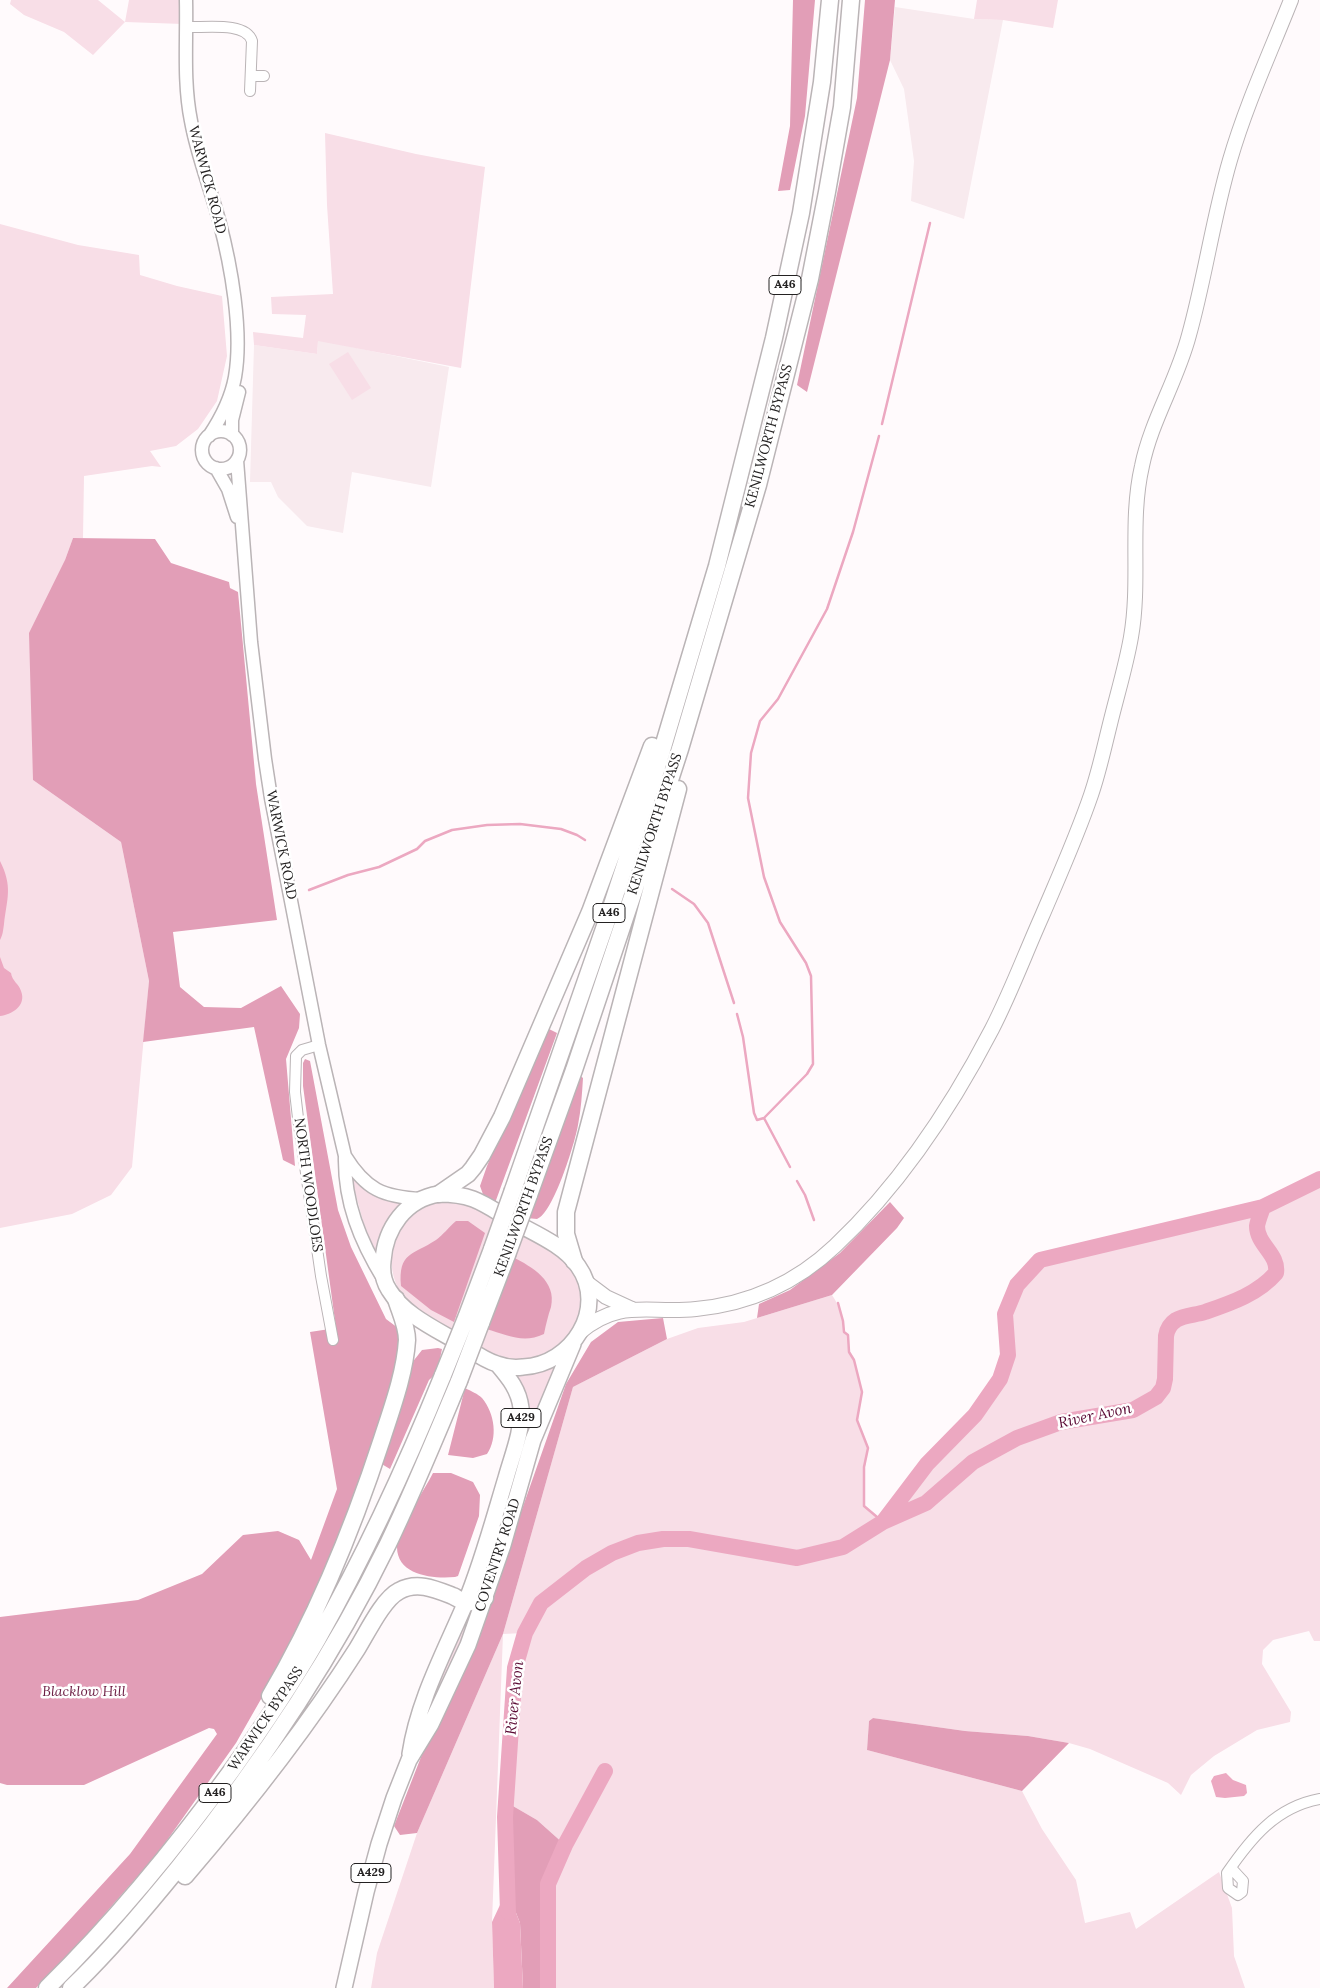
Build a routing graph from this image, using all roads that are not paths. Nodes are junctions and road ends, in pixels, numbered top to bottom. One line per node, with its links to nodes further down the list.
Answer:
1 (186, 0): 5 (street, WARWICK ROAD)
2 (830, 0): 16 (highway, KENILWORTH BYPASS / A46)
3 (851, 0): 14 (highway, KENILWORTH BYPASS / A46)
4 (1291, 0): 26 (main road)
5 (186, 28): 6 (street); 9 (street, WARWICK ROAD)
6 (251, 76): 7 (street); 8 (street)
7 (264, 76)
8 (250, 90)
9 (237, 359): 10 (street, WARWICK ROAD); 11 (street, WARWICK ROAD)
10 (232, 435): 11 (street); 12 (street)
11 (209, 436): 13 (street)
12 (237, 460): 13 (street); 15 (street, WARWICK ROAD)
13 (216, 468): 15 (street, WARWICK ROAD)
14 (758, 484): 21 (highway, KENILWORTH BYPASS / A46, bridge); 22 (highway)
15 (241, 531): 17 (street, WARWICK ROAD)
16 (696, 634): 19 (highway); 21 (highway, KENILWORTH BYPASS / A46, bridge)
17 (319, 1045): 18 (street, WARWICK ROAD); 28 (street, NORTH WOODLOES)
18 (345, 1156): 20 (street, WARWICK ROAD); 23 (street, WARWICK ROAD)
19 (439, 1194): 20 (main road); 22 (main road)
20 (422, 1199): 23 (main road)
21 (499, 1252): 30 (highway, KENILWORTH BYPASS / A46, bridge)
22 (574, 1261): 24 (main road)
23 (385, 1282): 25 (main road)
24 (586, 1282): 26 (main road); 27 (main road, COVENTRY ROAD)
25 (396, 1300): 29 (main road); 37 (highway)
26 (632, 1309): 27 (main road)
27 (576, 1338): 29 (main road); 32 (main road, COVENTRY ROAD / A429)
28 (333, 1340)
29 (498, 1365): 33 (main road, COVENTRY ROAD / A429)
30 (451, 1378): 31 (highway, KENILWORTH BYPASS / A46); 34 (highway, KENILWORTH BYPASS / A46)
31 (352, 1575): 37 (highway, WARWICK BYPASS / A46)
32 (485, 1598): 33 (highway); 35 (main road, COVENTRY ROAD / A429)
33 (466, 1602): 35 (main road, COVENTRY ROAD / A429); 39 (highway, A46)
34 (350, 1616): 39 (highway, WARWICK BYPASS / A46)
35 (408, 1760): 42 (main road, COVENTRY ROAD / A429)
36 (1320, 1799): 38 (street)
37 (203, 1809): 40 (highway, WARWICK BYPASS / A46)
38 (1231, 1868)
39 (91, 1968): 41 (highway, WARWICK BYPASS / A46)
40 (47, 1988)
41 (71, 1988)
42 (344, 1988)

